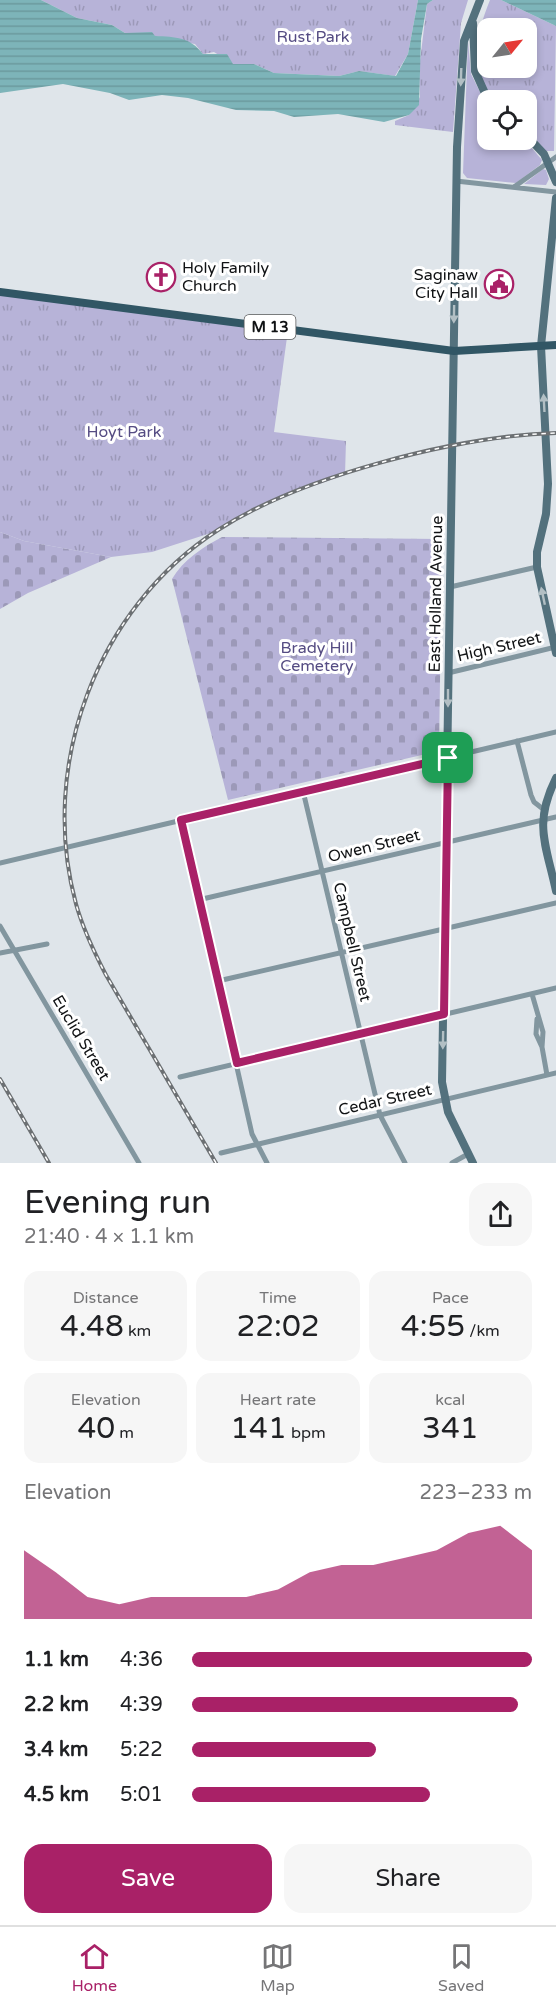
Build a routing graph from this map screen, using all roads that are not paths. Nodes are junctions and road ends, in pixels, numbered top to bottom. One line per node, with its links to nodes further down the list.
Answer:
1 (480, 0): 2 (main road, East Holland Avenue)
2 (473, 21): 3 (main road); 6 (main road, East Holland Avenue, one-way to 6)
3 (484, 90)
4 (537, 145): 5 (main road)
5 (553, 159): 7 (main road); 8 (street)
6 (456, 181): 8 (street); 14 (main road, East Holland Avenue, one-way to 14)
7 (556, 182)
8 (514, 188): 9 (street)
9 (556, 192)
10 (556, 198): 13 (main road)
11 (0, 292): 14 (main road, M 13)
12 (556, 345): 13 (main road, M 13)
13 (541, 346): 14 (main road, M 13); 15 (main road, one-way to 13)
14 (454, 351): 16 (main road, East Holland Avenue)
15 (537, 567): 16 (street); 17 (main road, one-way to 15)
16 (450, 587): 18 (main road, East Holland Avenue)
17 (556, 649): 18 (street, High Street)
18 (448, 673): 21 (main road, East Holland Avenue, one-way to 21)
19 (556, 732): 20 (street)
20 (517, 741): 21 (street); 24 (street)
21 (448, 758): 23 (street); 28 (main road, East Holland Avenue)
22 (556, 778): 24 (main road)
23 (303, 791): 26 (street); 30 (street, Campbell Street)
24 (543, 808): 27 (main road)
25 (556, 817): 27 (street, Owen Street)
26 (181, 820): 29 (street); 32 (street)
27 (541, 820): 28 (street, Owen Street); 31 (main road)
28 (447, 842): 30 (street, Owen Street); 35 (main road, East Holland Avenue)
29 (0, 863)
30 (323, 872): 32 (street, Owen Street); 39 (street, Campbell Street)
31 (556, 891)
32 (198, 900): 40 (street)
33 (556, 903): 35 (street)
34 (0, 926): 37 (street, Euclid Street)
35 (446, 929): 39 (street); 43 (main road, East Holland Avenue)
36 (47, 944): 37 (street)
37 (15, 952): 38 (street); 54 (street, Euclid Street)
38 (0, 953)
39 (342, 953): 40 (street); 44 (street, Campbell Street)
40 (218, 981): 45 (street)
41 (556, 988): 42 (street)
42 (532, 994): 43 (street); 47 (street)
43 (444, 1014): 44 (street); 49 (main road, East Holland Avenue, one-way to 49)
44 (360, 1035): 45 (street); 50 (street, Campbell Street)
45 (237, 1063): 48 (street); 51 (street)
46 (556, 1073): 47 (street, Cedar Street)
47 (547, 1075): 49 (street, Cedar Street)
48 (180, 1077)
49 (445, 1099): 50 (street, Cedar Street); 53 (main road, East Holland Avenue)
50 (380, 1115): 51 (street, Cedar Street); 56 (street, Campbell Street)
51 (256, 1144): 52 (street, Cedar Street); 55 (street)
52 (221, 1153)
53 (468, 1154): 57 (street); 58 (main road, East Holland Avenue)
54 (139, 1163)
55 (267, 1163)
56 (405, 1163)
57 (452, 1163)
58 (473, 1163)

